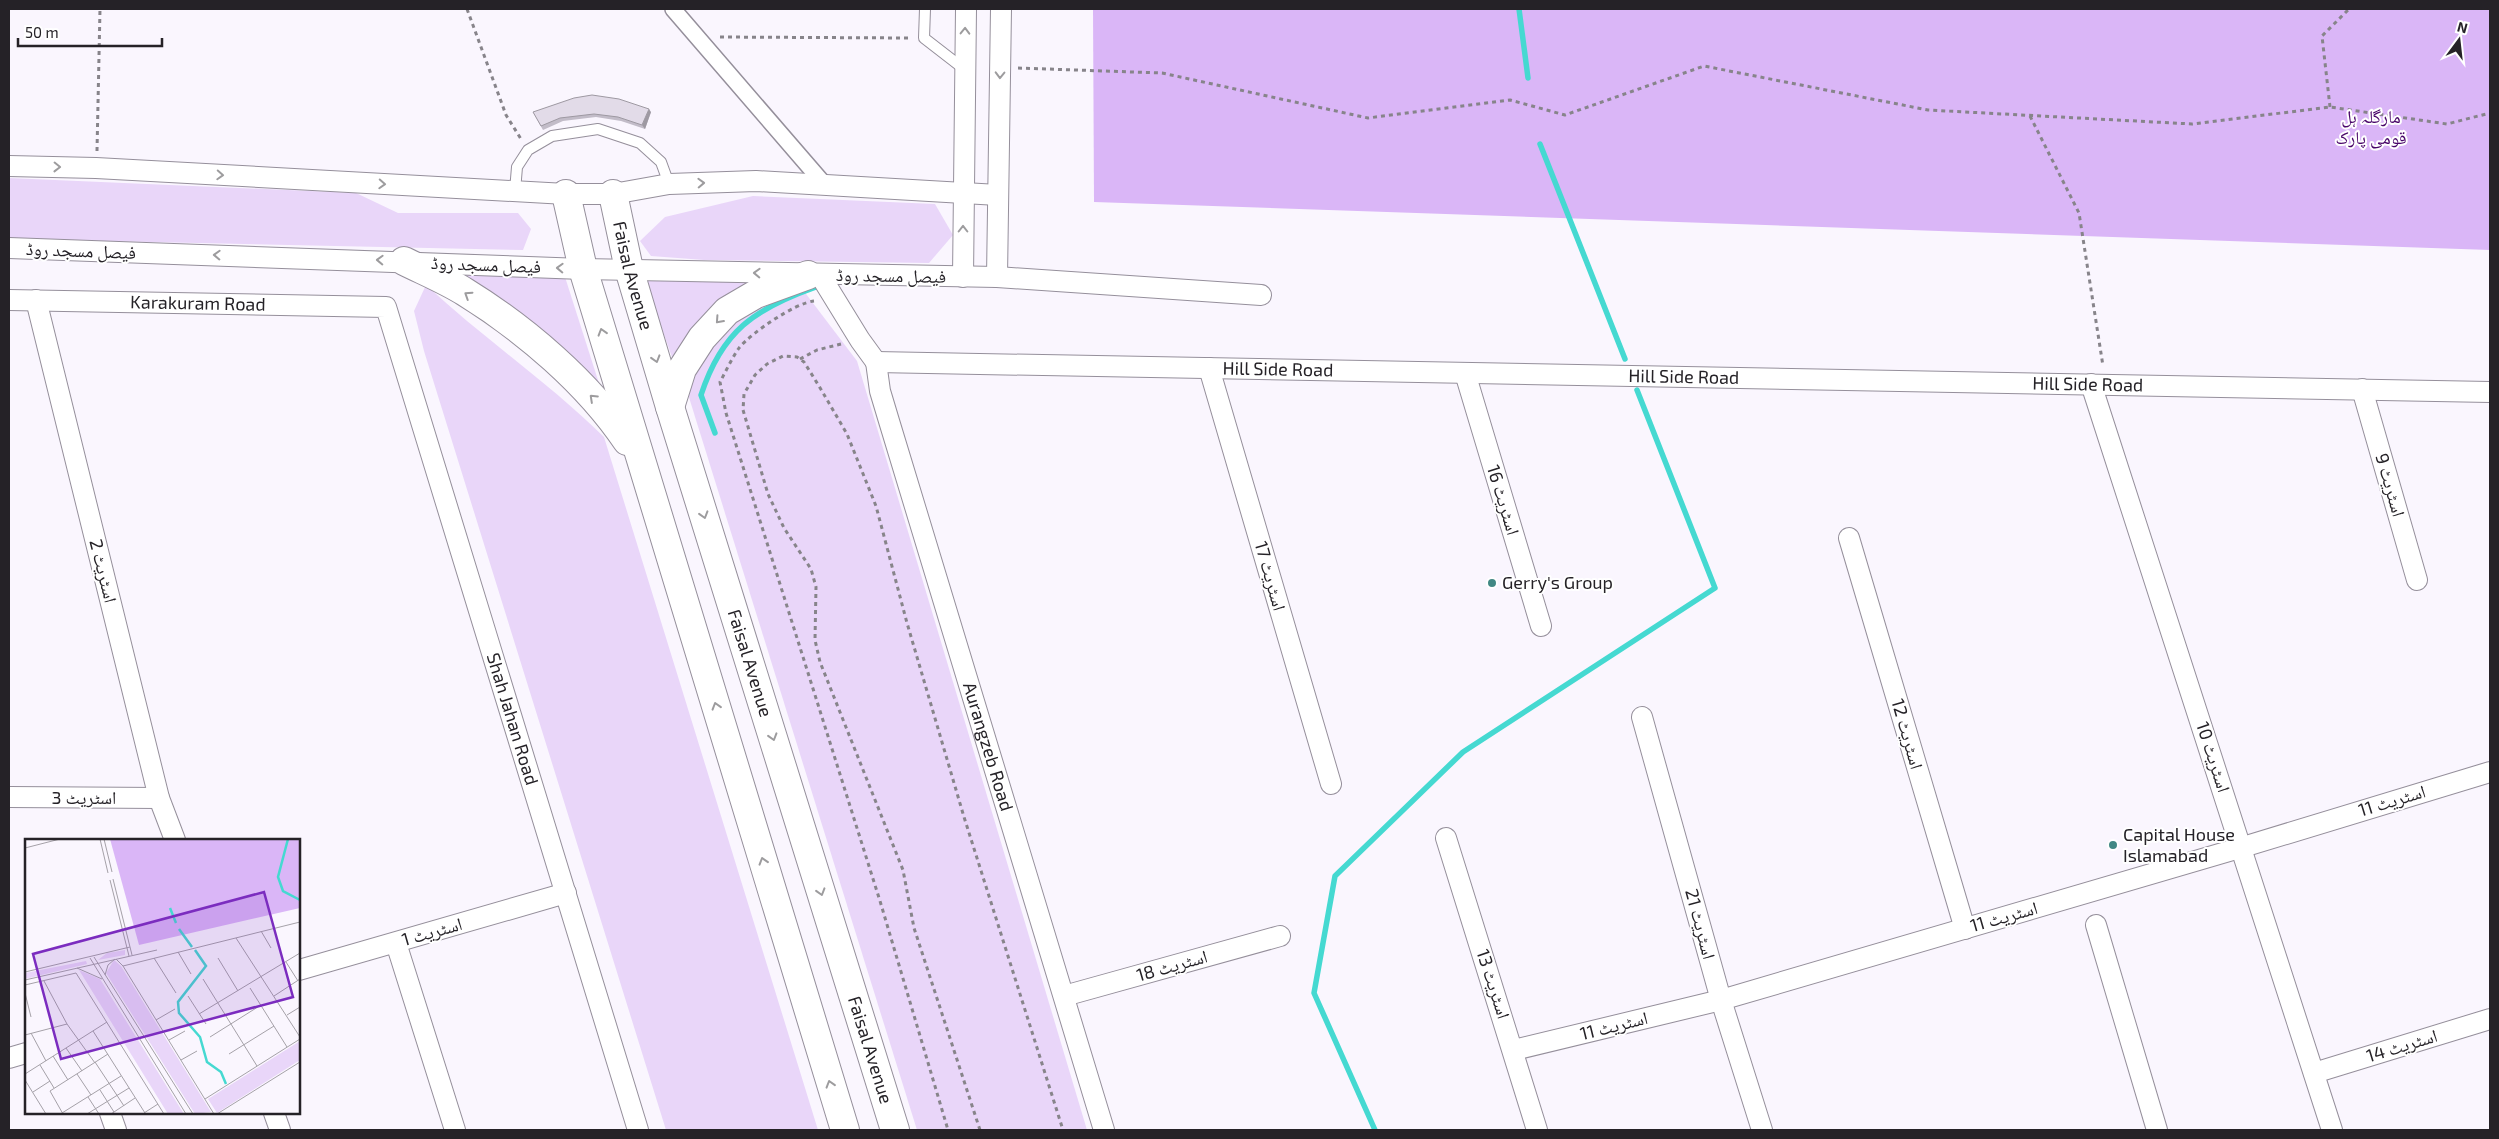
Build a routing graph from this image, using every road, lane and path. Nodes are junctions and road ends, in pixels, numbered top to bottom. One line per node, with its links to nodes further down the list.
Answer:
1 (100, 9): 17 (path)
2 (467, 9): 15 (path)
3 (673, 9): 8 (street)
4 (925, 9): 9 (lane)
5 (966, 9): 11 (street, فیصل مسجد روڈ, one-way to 5)
6 (1001, 9): 10 (street)
7 (2349, 9): 12 (path)
8 (695, 36): 9 (path); 19 (street)
9 (924, 38): 11 (lane)
10 (1000, 67): 14 (path); 24 (street, one-way to 24)
11 (964, 70): 21 (street, فیصل مسجد روڈ)
12 (2330, 107): 13 (path); 14 (path)
13 (2490, 113)
14 (2030, 115): 42 (path)
15 (528, 150): 18 (lane); 20 (lane)
16 (9, 166): 17 (street, one-way to 17)
17 (96, 168): 20 (street, one-way to 20)
18 (669, 184): 19 (street, one-way to 19); 23 (street)
19 (824, 184): 21 (street)
20 (515, 191): 22 (street)
21 (963, 192): 24 (street); 30 (street, فیصل مسجد روڈ, one-way to 21)
22 (566, 194): 23 (street); 27 (main road)
23 (613, 194): 28 (main road, Faisal Avenue)
24 (998, 195): 31 (street)
25 (9, 248): 26 (street, فیصل مسجد روڈ, one-way to 25)
26 (404, 261): 27 (street, فیصل مسجد روڈ, one-way to 26); 46 (main road, one-way to 26)
27 (583, 269): 28 (street, فیصل مسجد روڈ); 46 (main road, one-way to 27)
28 (629, 269): 29 (street, فیصل مسجد روڈ, one-way to 28); 45 (main road, Faisal Avenue, one-way to 45)
29 (814, 275): 30 (street, فیصل مسجد روڈ); 35 (street); 45 (main road, one-way to 45)
30 (963, 277): 31 (street, فیصل مسجد روڈ)
31 (997, 277): 32 (street, فیصل مسجد روڈ)
32 (1261, 295)
33 (9, 300): 34 (street, Karakuram Road)
34 (36, 300): 36 (street, Karakuram Road); 54 (street, اسٹریٹ 2)
35 (835, 300): 37 (street); 80 (path)
36 (386, 307): 58 (street, Shah Jahan Road)
37 (860, 340): 38 (path); 39 (street)
38 (800, 359): 81 (path); 82 (path)
39 (876, 362): 40 (street, Hill Side Road); 64 (street, Aurangzeb Road)
40 (1209, 368): 41 (street, Hill Side Road); 52 (street, اسٹریٹ 17)
41 (1465, 373): 42 (street, Hill Side Road); 49 (street, اسٹریٹ 16)
42 (2098, 384): 43 (street, Hill Side Road); 57 (street, اسٹریٹ 10)
43 (2362, 389): 44 (street, Hill Side Road); 48 (street, اسٹریٹ 9)
44 (2490, 392)
45 (670, 407): 79 (main road, Faisal Avenue, one-way to 79)
46 (643, 465): 78 (main road, one-way to 46)
47 (1849, 538): 60 (street, اسٹریٹ 12)
48 (2417, 580)
49 (1541, 626)
50 (1642, 717): 65 (street, اسٹریٹ 21)
51 (2490, 772): 57 (street, اسٹریٹ 11)
52 (1331, 784)
53 (9, 797): 54 (street, اسٹریٹ 3)
54 (159, 798): 56 (street, اسٹریٹ 2)
55 (1446, 838): 67 (street, اسٹریٹ 13)
56 (175, 839)
57 (2242, 847): 60 (street, اسٹریٹ 11); 70 (street, اسٹریٹ 10)
58 (566, 893): 62 (street, اسٹریٹ 1); 77 (street, Shah Jahan Road)
59 (2096, 925): 73 (street)
60 (1964, 929): 65 (street, اسٹریٹ 11)
61 (1280, 936): 64 (street, اسٹریٹ 18)
62 (396, 943): 63 (street, اسٹریٹ 1); 76 (street)
63 (300, 970)
64 (1064, 996): 83 (street, Aurangzeb Road)
65 (1720, 1000): 67 (street, اسٹریٹ 11); 85 (street, اسٹریٹ 21)
66 (2490, 1019): 70 (street, اسٹریٹ 14)
67 (1514, 1050): 84 (street, اسٹریٹ 13)
68 (25, 1052): 69 (street)
69 (9, 1058)
70 (2314, 1073): 86 (street, اسٹریٹ 10)
71 (110, 1114): 74 (street)
72 (274, 1114): 75 (street)
73 (2153, 1129)
74 (116, 1130)
75 (280, 1130)
76 (455, 1130)
77 (638, 1130)
78 (845, 1130)
79 (895, 1130)
80 (948, 1130)
81 (980, 1130)
82 (1063, 1130)
83 (1104, 1130)
84 (1537, 1130)
85 (1762, 1130)
86 (2332, 1130)

